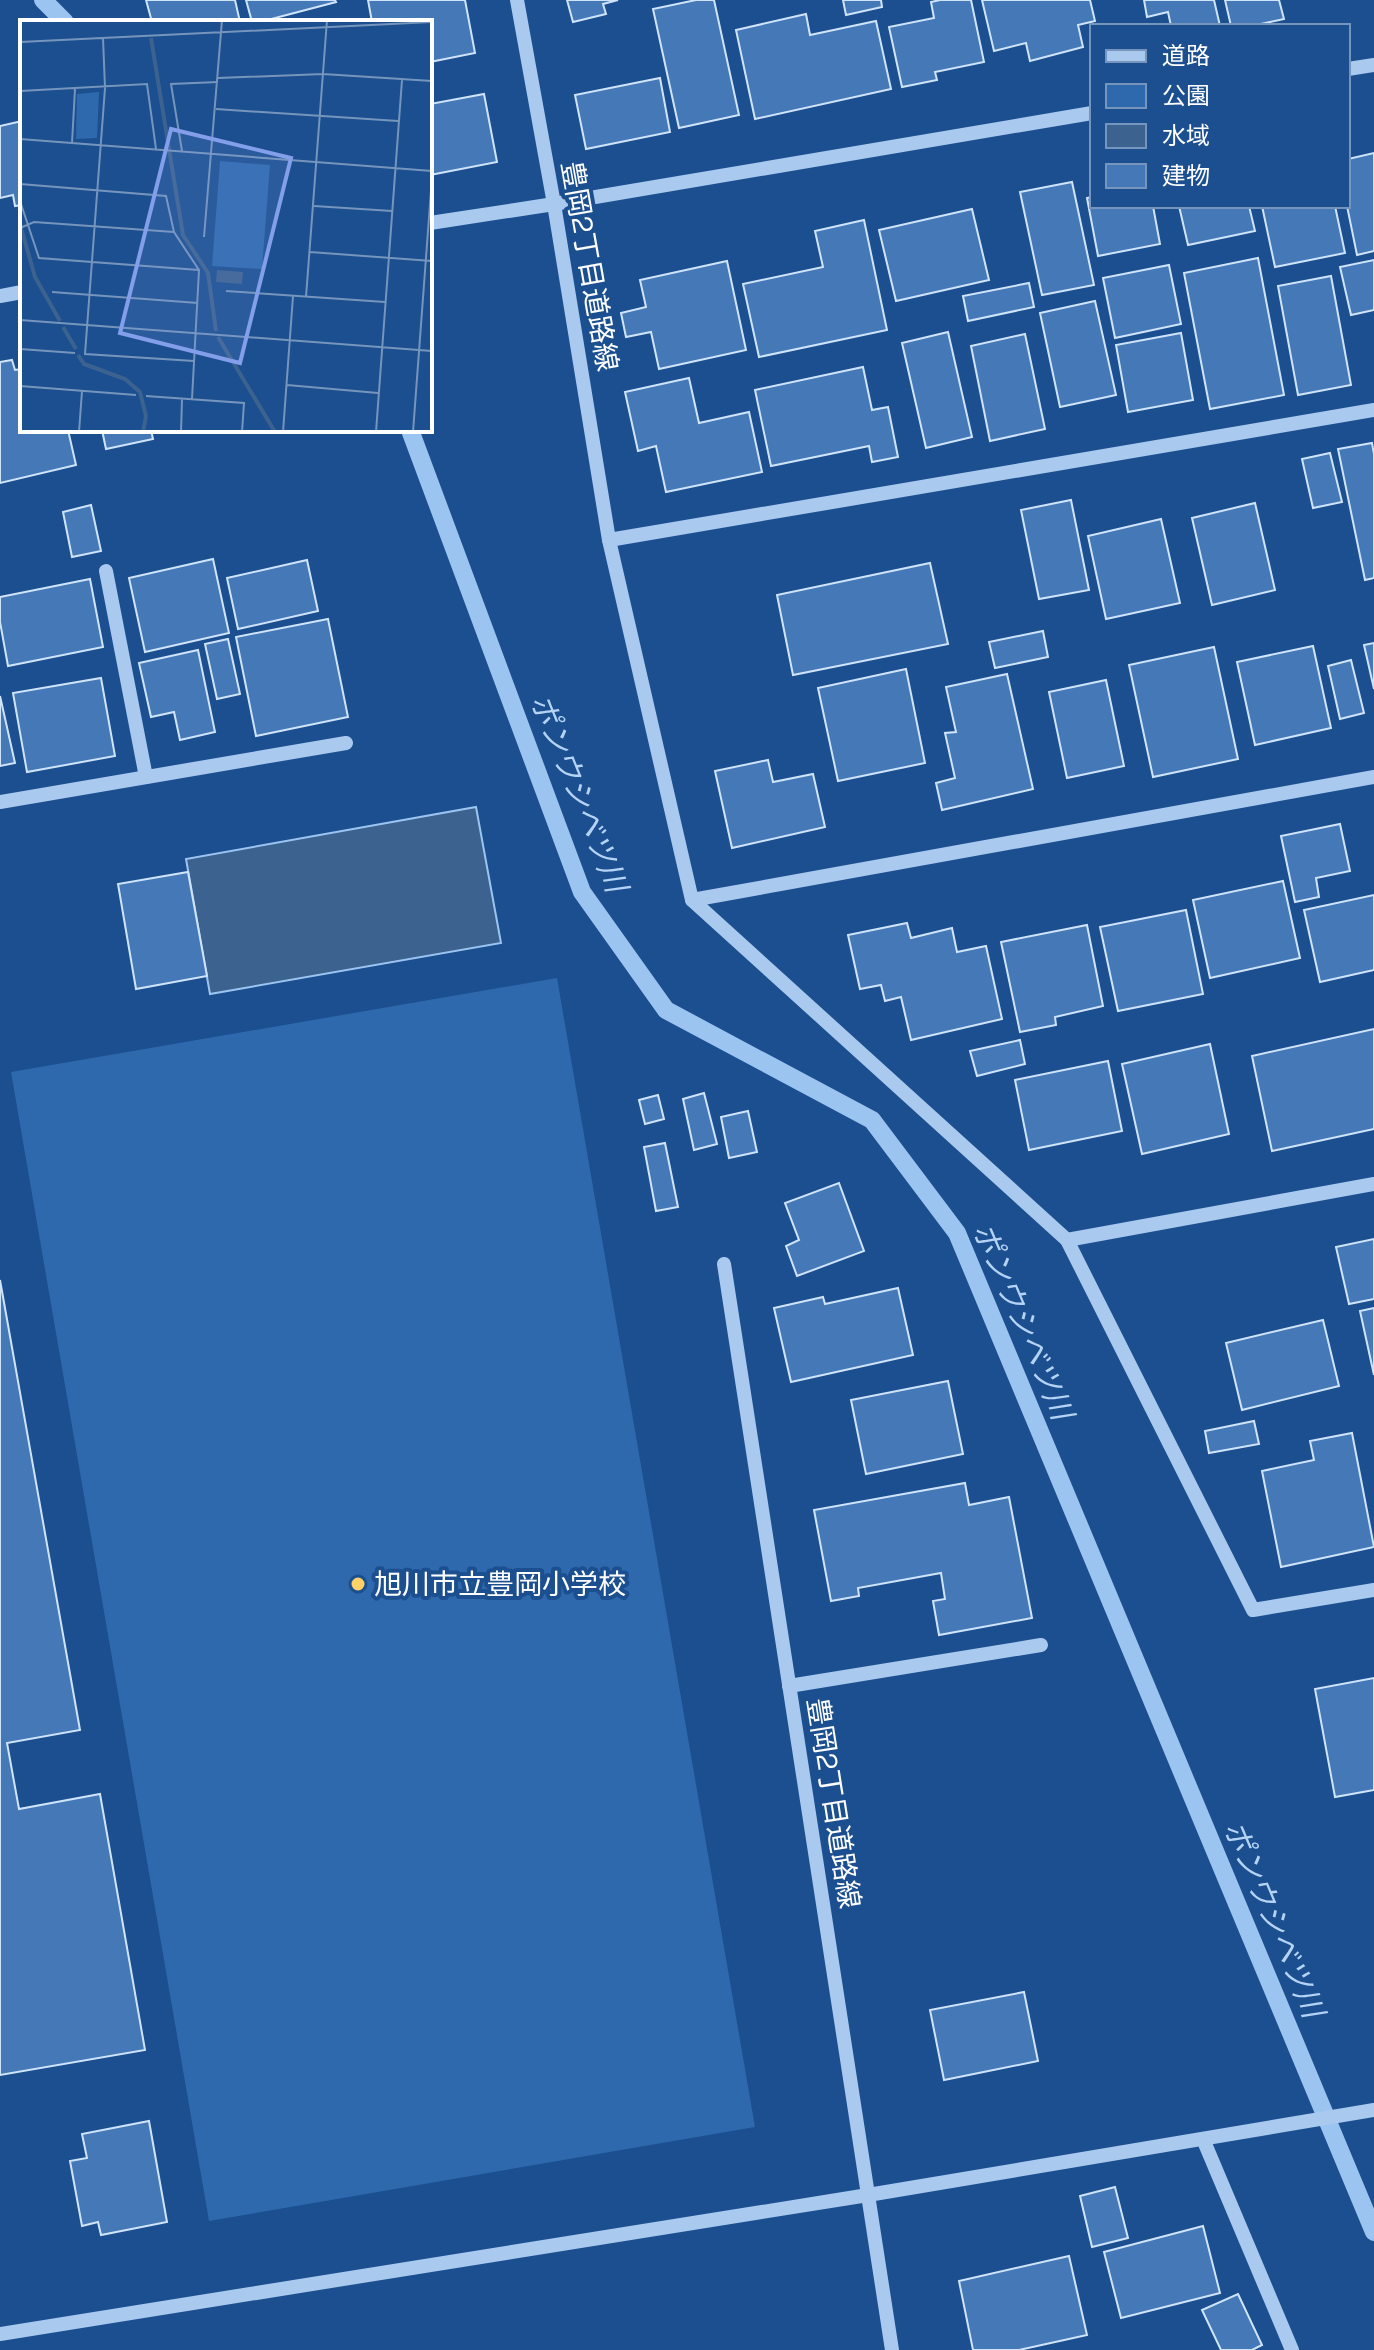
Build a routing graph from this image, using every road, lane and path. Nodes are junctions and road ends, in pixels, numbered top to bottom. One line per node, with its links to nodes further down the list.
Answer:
1 (517, 0): 5 (street, 豊岡2丁目道路線)
2 (1374, 65): 3 (street)
3 (1350, 69)
4 (1090, 113): 5 (street)
5 (554, 204): 6 (street); 10 (street, 豊岡2丁目道路線)
6 (432, 223)
7 (20, 292): 8 (street)
8 (0, 296)
9 (1374, 410): 10 (street)
10 (609, 540): 16 (street, 豊岡2丁目道路線)
11 (106, 571): 13 (street)
12 (346, 743): 13 (street)
13 (146, 777): 15 (street)
14 (1374, 777): 16 (street)
15 (0, 802)
16 (692, 900): 18 (street)
17 (1374, 1184): 18 (street)
18 (1067, 1240): 20 (street)
19 (724, 1264): 22 (street, 豊岡2丁目道路線)
20 (1374, 1590)
21 (1041, 1645): 22 (street)
22 (789, 1686): 25 (street, 豊岡2丁目道路線)
23 (1374, 2110): 24 (street)
24 (1203, 2139): 25 (street); 28 (street)
25 (868, 2195): 26 (street); 27 (street, 豊岡2丁目道路線)
26 (0, 2334)
27 (892, 2350)
28 (1292, 2350)

